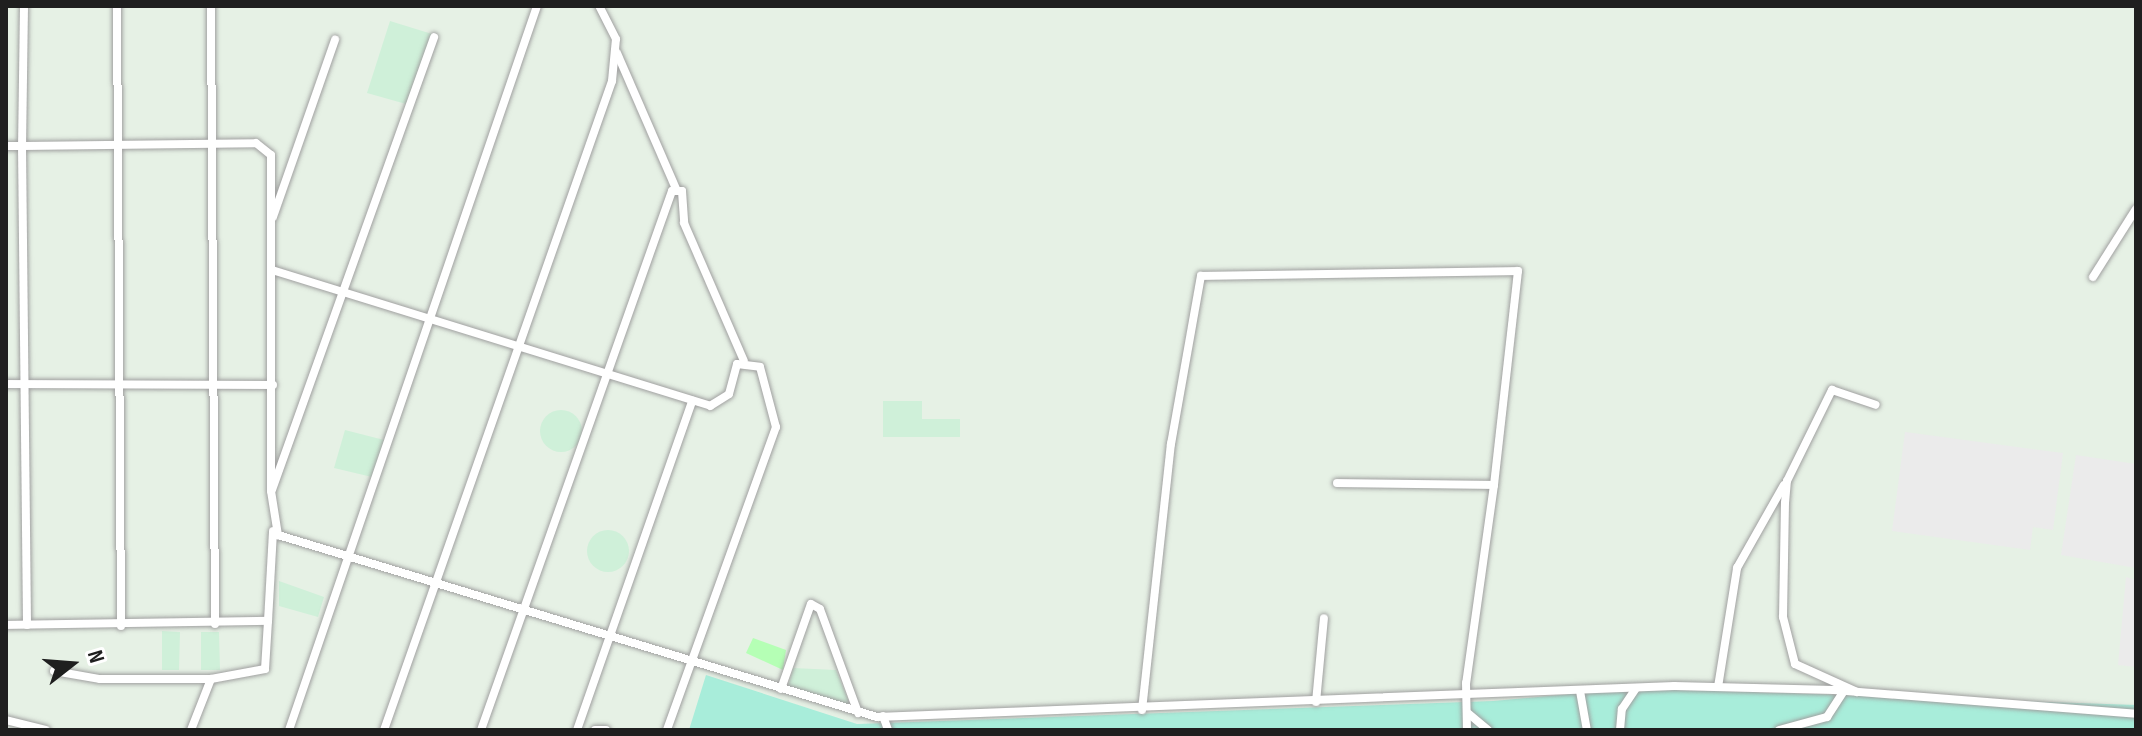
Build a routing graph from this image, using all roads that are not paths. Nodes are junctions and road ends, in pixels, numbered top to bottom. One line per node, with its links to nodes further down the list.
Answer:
1 (24, 6): 12 (street)
2 (117, 6): 10 (street)
3 (211, 6): 9 (street)
4 (537, 6): 19 (street)
5 (599, 6): 8 (street)
6 (434, 37): 18 (street)
7 (335, 40): 15 (street)
8 (617, 53): 13 (street); 20 (street)
9 (211, 143): 10 (street); 15 (street); 26 (street)
10 (117, 144): 12 (street); 25 (street)
11 (6, 146): 12 (street)
12 (22, 146): 24 (street)
13 (676, 189): 21 (street); 22 (street)
14 (2136, 209): 17 (street)
15 (271, 221): 16 (street)
16 (272, 270): 18 (street); 27 (street)
17 (2093, 277)
18 (345, 298): 19 (street); 33 (street)
19 (433, 325): 20 (street); 35 (street)
20 (519, 351): 22 (street); 36 (street)
21 (744, 361): 28 (street); 45 (street)
22 (604, 375): 28 (street); 37 (street)
23 (6, 384): 24 (street)
24 (24, 384): 25 (street); 42 (street)
25 (119, 384): 26 (street); 43 (street)
26 (216, 384): 27 (street); 40 (street)
27 (273, 385): 33 (street)
28 (692, 401): 44 (street)
29 (1876, 405): 30 (street)
30 (1787, 481): 48 (street); 53 (street)
31 (1337, 483): 32 (street)
32 (1494, 485): 54 (street); 56 (street)
33 (271, 491): 34 (street)
34 (273, 531): 35 (street); 39 (street)
35 (351, 559): 36 (street); 64 (street)
36 (436, 584): 37 (street); 65 (street)
37 (523, 610): 44 (street); 66 (street)
38 (1324, 618): 55 (street)
39 (268, 621): 40 (street); 47 (street)
40 (215, 624): 43 (street)
41 (6, 625): 42 (street)
42 (27, 625): 43 (street)
43 (121, 626)
44 (608, 635): 45 (street); 67 (street)
45 (695, 662): 50 (street); 70 (street)
46 (54, 671): 47 (street)
47 (211, 679): 63 (street)
48 (1718, 687): 49 (street); 52 (street)
49 (1636, 688): 51 (street); 75 (street)
50 (781, 689): 57 (street); 57 (street)
51 (1580, 691): 54 (street); 74 (street)
52 (1844, 691): 53 (street); 76 (street)
53 (1858, 693): 59 (street)
54 (1471, 695): 55 (street); 58 (street)
55 (1316, 702): 56 (street)
56 (1142, 710): 60 (street)
57 (858, 713): 60 (street)
58 (1469, 714): 72 (street); 73 (street)
59 (2136, 714)
60 (883, 716): 71 (street)
61 (6, 720): 62 (street)
62 (46, 730)
63 (191, 730)
64 (289, 730)
65 (384, 730)
66 (481, 730)
67 (577, 730)
68 (595, 730): 69 (street)
69 (606, 730)
70 (665, 730)
71 (888, 730)
72 (1467, 730)
73 (1488, 730)
74 (1587, 730)
75 (1620, 730)
76 (1779, 730)

